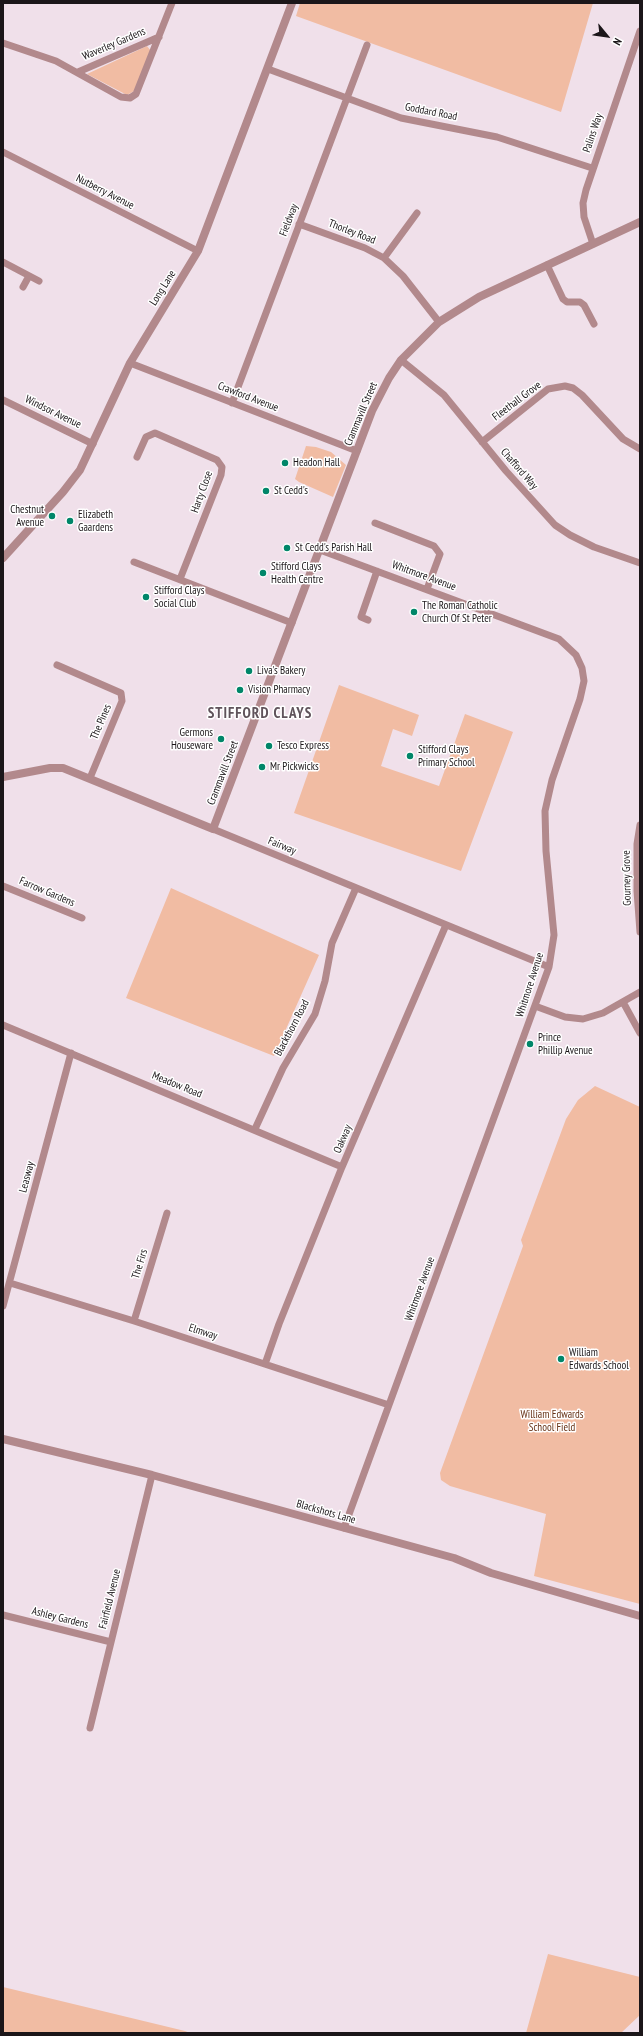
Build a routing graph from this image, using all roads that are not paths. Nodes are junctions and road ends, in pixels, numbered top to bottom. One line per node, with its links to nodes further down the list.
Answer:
1 (172, 3): 4 (street, Waverley Gardens)
2 (292, 3): 7 (street, Long Lane)
3 (640, 31): 11 (street, Palins Way)
4 (159, 37): 8 (street, Waverley Gardens); 8 (street, Waverley Gardens)
5 (3, 43): 8 (street, Waverley Gardens)
6 (367, 45): 9 (street, Fieldway)
7 (268, 69): 9 (street, Goddard Road); 16 (street, Long Lane)
8 (78, 72)
9 (346, 98): 11 (street, Goddard Road); 14 (street, Fieldway)
10 (3, 152): 16 (street, Nutberry Avenue)
11 (592, 168): 15 (street, Palins Way)
12 (417, 213): 17 (street)
13 (640, 222): 15 (street, Crammavill Street)
14 (300, 224): 17 (street, Thorley Road); 28 (street, Fieldway)
15 (593, 244): 19 (street, Crammavill Street)
16 (198, 251): 26 (street, Long Lane)
17 (384, 258): 23 (street, Thorley Road)
18 (3, 262): 20 (street)
19 (547, 265): 23 (street, Crammavill Street); 24 (street)
20 (29, 276): 21 (street); 22 (street)
21 (39, 281)
22 (23, 287)
23 (439, 322): 25 (street, Crammavill Street)
24 (594, 324)
25 (401, 360): 29 (street, Chafford Way); 32 (street, Crammavill Street)
26 (130, 363): 28 (street, Crawford Avenue); 30 (street, Long Lane)
27 (3, 400): 30 (street, Windsor Avenue)
28 (232, 403): 32 (street, Crawford Avenue)
29 (482, 442): 31 (street, Fleethall Grove); 38 (street, Chafford Way)
30 (93, 444): 36 (street, Long Lane)
31 (640, 449)
32 (357, 451): 35 (street, Crammavill Street)
33 (137, 457): 40 (street, Harty Close)
34 (375, 524): 41 (street)
35 (320, 550): 39 (street, Whitmore Avenue); 43 (street, Crammavill Street)
36 (3, 558)
37 (134, 562): 40 (street)
38 (640, 562)
39 (377, 571): 41 (street, Whitmore Avenue); 42 (street)
40 (180, 579): 43 (street)
41 (427, 589): 54 (street, Whitmore Avenue)
42 (368, 620)
43 (292, 623): 48 (street, Crammavill Street)
44 (58, 665): 46 (street, The Pines)
45 (3, 777): 46 (street, Fairway)
46 (90, 778): 48 (street, Fairway)
47 (640, 825): 53 (street, Gourney Grove)
48 (214, 829): 50 (street, Fairway)
49 (3, 886): 51 (street, Farrow Gardens)
50 (356, 888): 52 (street, Fairway); 61 (street, Blackthorn Road)
51 (82, 918)
52 (446, 926): 54 (street, Fairway); 62 (street, Oakway)
53 (640, 932)
54 (549, 968): 57 (street, Whitmore Avenue)
55 (640, 992): 56 (street)
56 (623, 1002): 57 (street); 59 (street)
57 (535, 1006): 68 (street, Whitmore Avenue)
58 (3, 1025): 60 (street, Meadow Road)
59 (640, 1033)
60 (71, 1053): 61 (street, Meadow Road); 64 (street, Leasway)
61 (256, 1129): 62 (street, Meadow Road)
62 (342, 1167): 67 (street, Oakway)
63 (167, 1213): 66 (street, The Firs)
64 (10, 1283): 65 (street, Leasway); 66 (street, Elmway)
65 (3, 1306)
66 (134, 1321): 67 (street, Elmway)
67 (265, 1364): 68 (street, Elmway)
68 (389, 1405): 71 (street, Whitmore Avenue)
69 (3, 1439): 70 (street, Blackshots Lane)
70 (152, 1475): 71 (street, Blackshots Lane); 74 (street, Fairfield Avenue)
71 (344, 1528): 73 (street, Blackshots Lane)
72 (3, 1615): 74 (street, Ashley Gardens)
73 (640, 1616)
74 (111, 1642): 75 (street, Fairfield Avenue)
75 (90, 1728)

